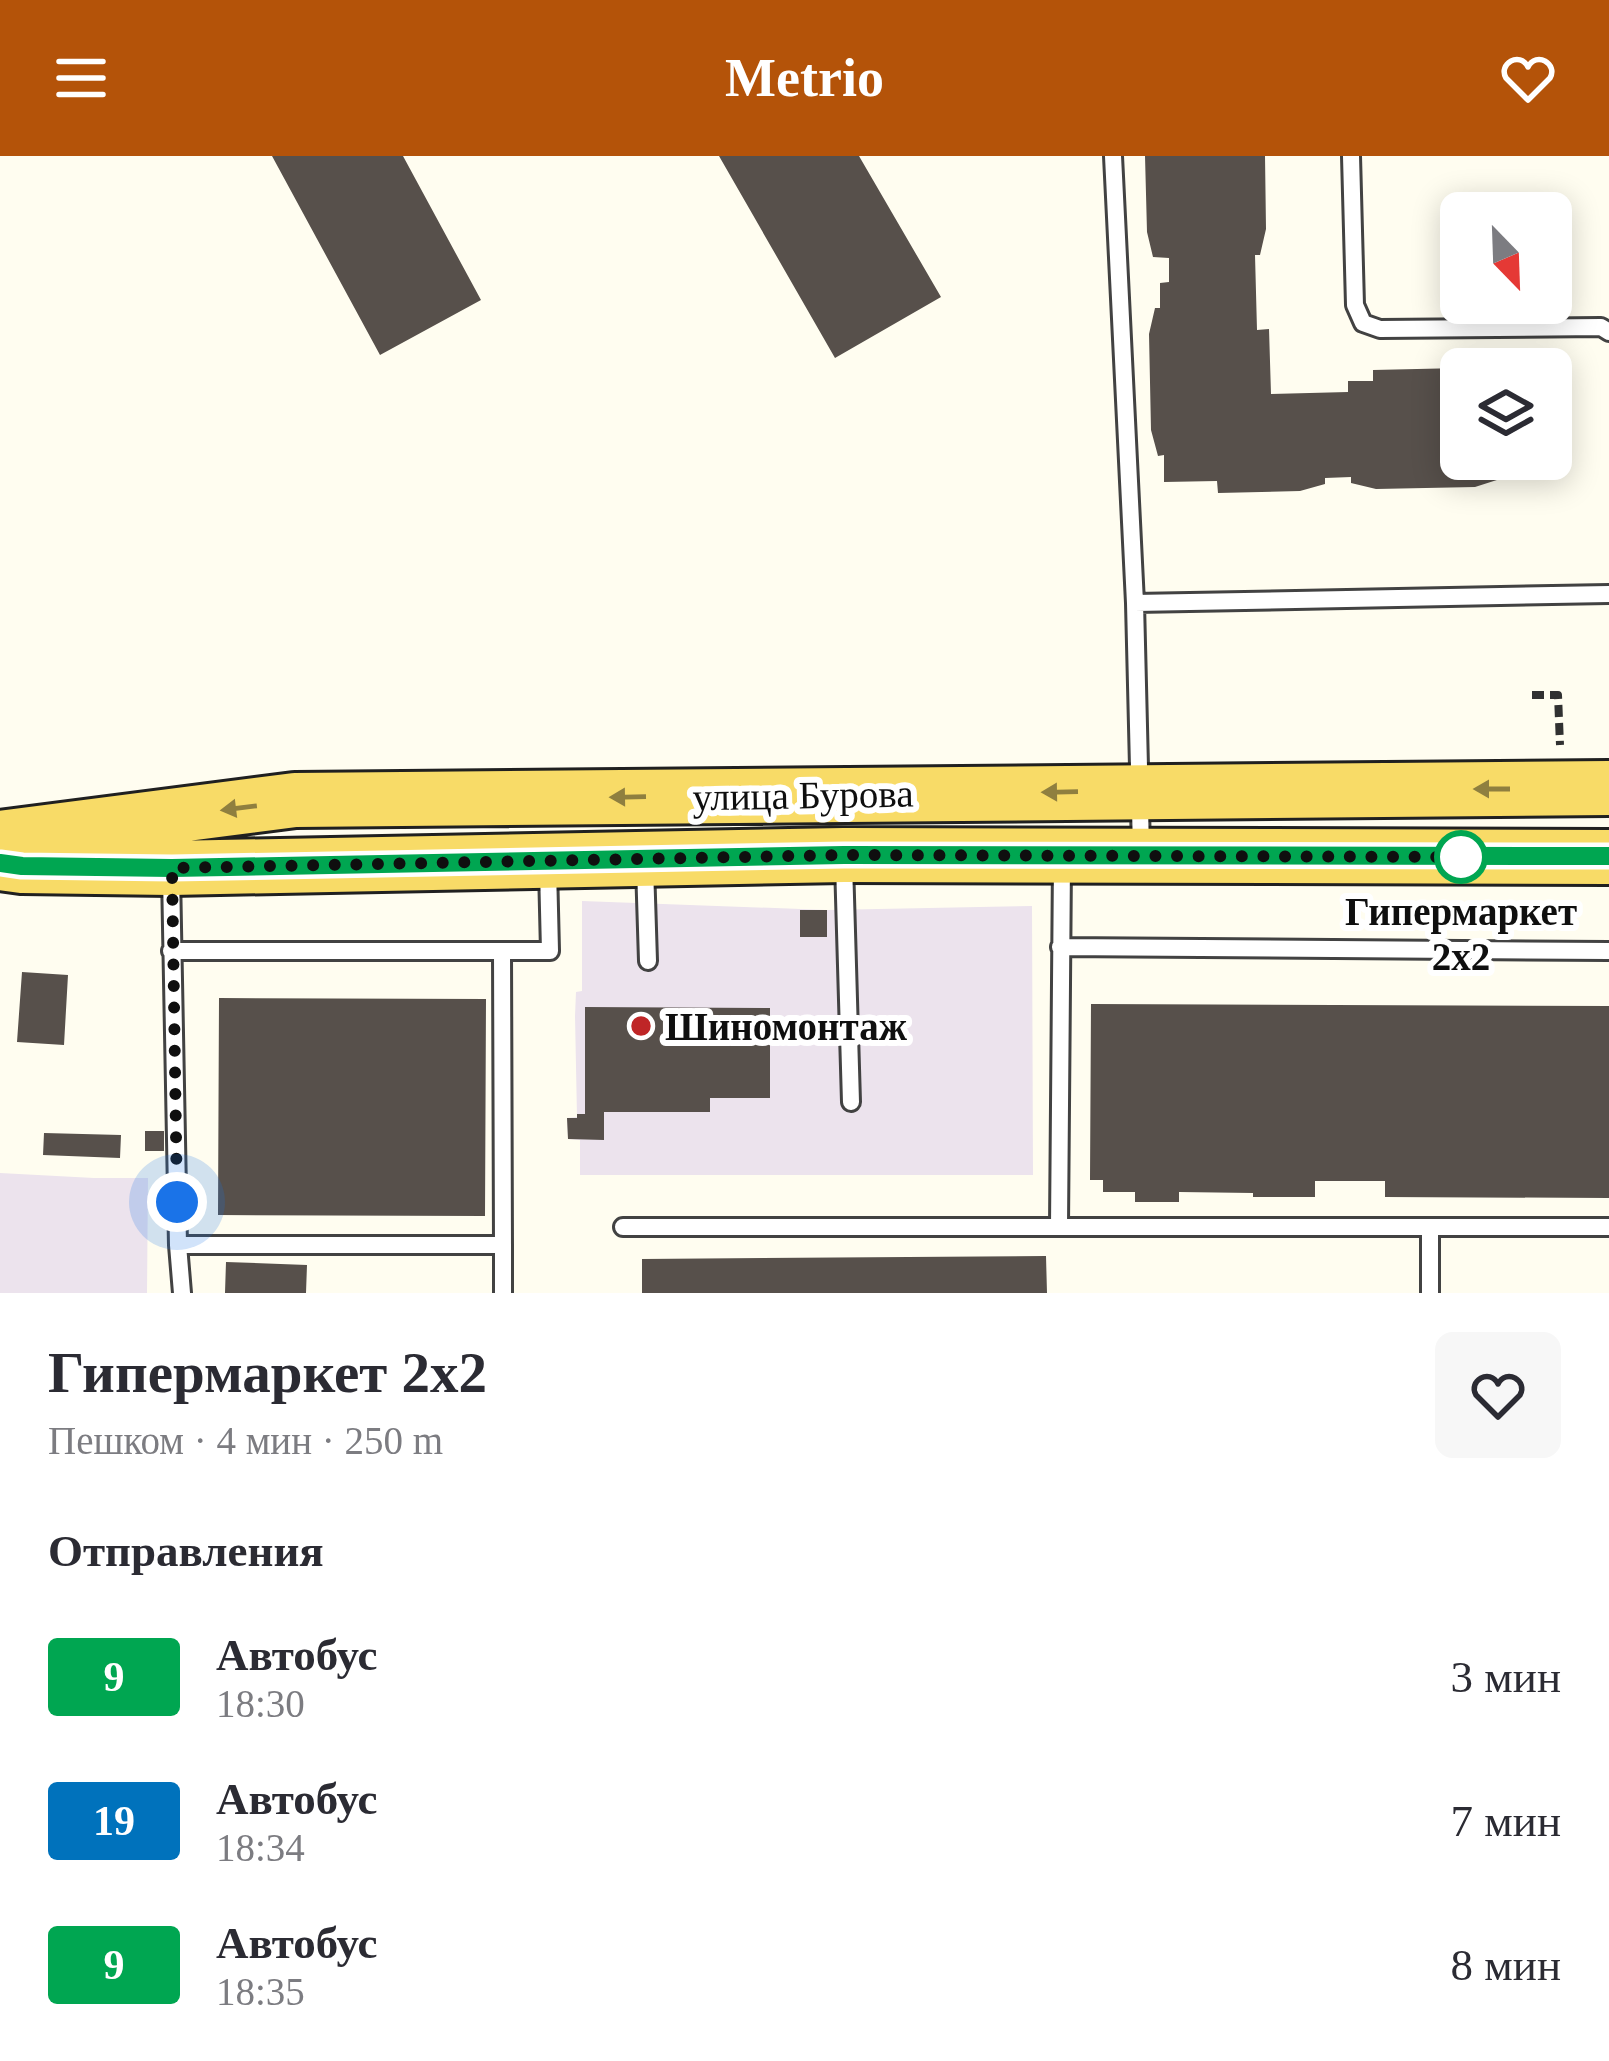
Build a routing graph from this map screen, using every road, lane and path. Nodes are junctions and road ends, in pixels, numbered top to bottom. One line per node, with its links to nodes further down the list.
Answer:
1 (1113, 156): 5 (lane)
2 (1351, 156): 3 (lane)
3 (1609, 332)
4 (1609, 594): 5 (lane)
5 (1135, 603): 7 (lane)
6 (1609, 788): 7 (main road, улица Бурова, one-way to 7)
7 (1141, 791): 8 (main road, улица Бурова, one-way to 8); 11 (lane)
8 (0, 838)
9 (844, 855): 10 (main road, улица Бурова); 13 (main road, улица Бурова); 22 (lane)
10 (1061, 855): 11 (main road, улица Бурова); 17 (lane)
11 (1141, 856): 12 (main road, улица Бурова)
12 (1609, 856)
13 (645, 858): 14 (main road, улица Бурова); 21 (lane)
14 (548, 861): 16 (main road, улица Бурова); 19 (lane)
15 (0, 862): 16 (main road, улица Бурова)
16 (172, 868): 18 (lane)
17 (1060, 946): 20 (lane); 24 (lane)
18 (171, 951): 19 (lane); 27 (lane)
19 (502, 951): 28 (lane)
20 (1609, 951)
21 (648, 961)
22 (851, 1102)
23 (623, 1227): 24 (lane)
24 (1058, 1227): 25 (lane)
25 (1430, 1227): 26 (lane); 31 (lane)
26 (1609, 1227)
27 (178, 1245): 28 (lane); 29 (lane)
28 (503, 1245): 30 (lane)
29 (182, 1293)
30 (503, 1293)
31 (1430, 1293)

